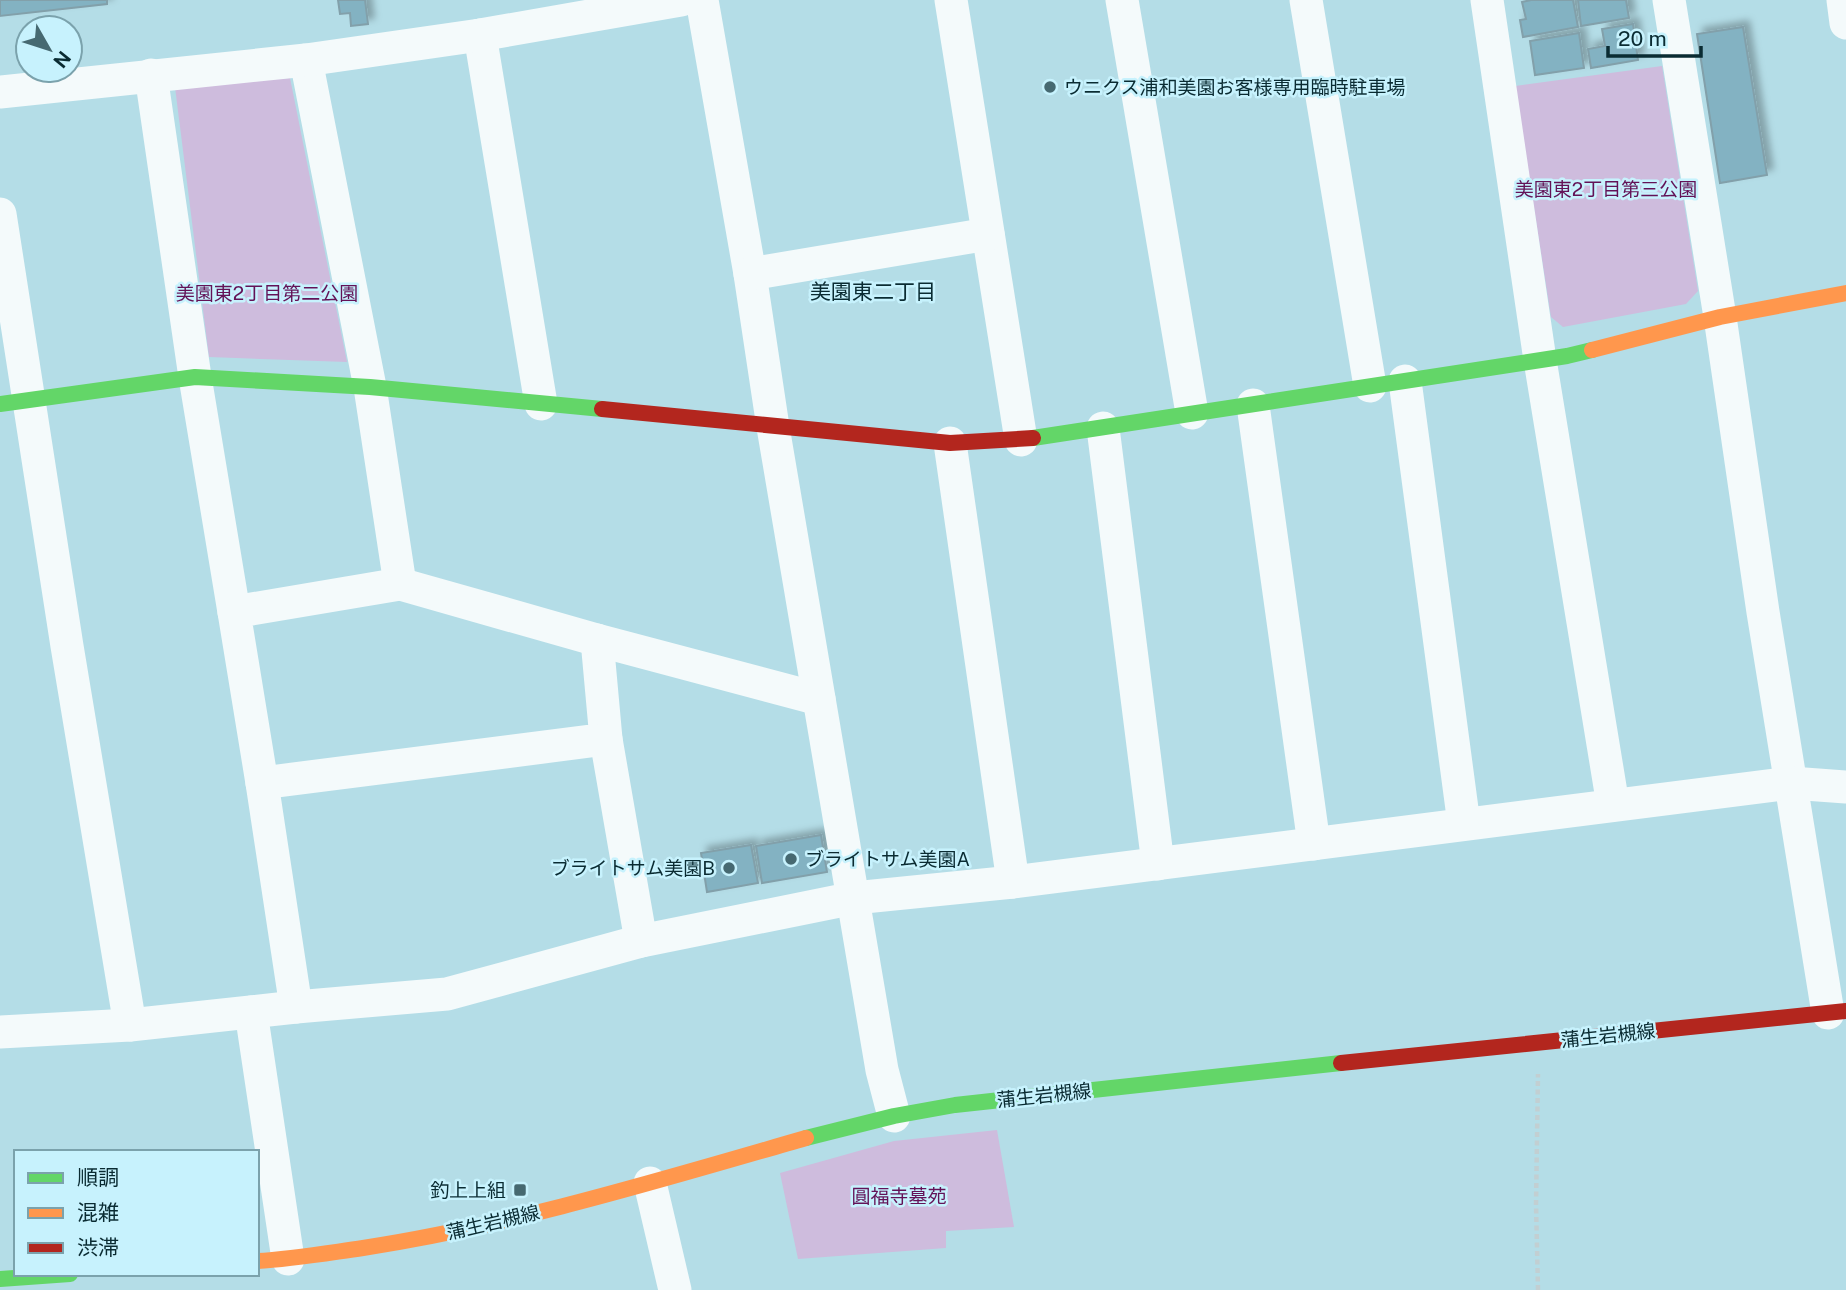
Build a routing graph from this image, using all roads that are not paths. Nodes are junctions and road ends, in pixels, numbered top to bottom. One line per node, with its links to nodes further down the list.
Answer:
1 (681, 0): 10 (street)
2 (702, 0): 16 (street)
3 (951, 0): 15 (street)
4 (1122, 0): 27 (street)
5 (1306, 0): 22 (street)
6 (1487, 0): 19 (street)
7 (1669, 0): 18 (street)
8 (1843, 0): 9 (street)
9 (1846, 23)
10 (480, 34): 11 (street); 25 (street)
11 (306, 60): 12 (street); 23 (street)
12 (151, 75): 13 (street); 20 (street)
13 (0, 92)
14 (0, 214): 24 (street)
15 (988, 234): 16 (street); 30 (street)
16 (750, 274): 28 (street)
17 (1846, 293): 18 (street)
18 (1720, 317): 19 (street); 38 (street)
19 (1540, 360): 21 (street); 40 (street)
20 (194, 377): 23 (street); 24 (street); 33 (street)
21 (1405, 381): 22 (street); 41 (street)
22 (1370, 386): 26 (street)
23 (370, 387): 25 (street); 32 (street)
24 (14, 402): 50 (street)
25 (541, 404): 28 (street)
26 (1253, 404): 27 (street); 42 (street)
27 (1192, 413): 29 (street)
28 (773, 427): 31 (street); 35 (street)
29 (1103, 428): 30 (street); 43 (street)
30 (1021, 440): 31 (street)
31 (950, 443): 44 (street)
32 (400, 584): 33 (street); 34 (street)
33 (234, 612): 37 (street)
34 (597, 640): 35 (street); 36 (street)
35 (819, 699): 45 (street)
36 (606, 739): 37 (street); 46 (street)
37 (262, 783): 47 (street)
38 (1791, 783): 39 (street); 40 (street); 49 (street)
39 (1846, 787)
40 (1614, 805): 41 (street)
41 (1464, 824): 42 (street)
42 (1314, 844): 43 (street)
43 (1158, 864): 44 (street)
44 (1013, 882): 45 (street)
45 (854, 898): 46 (street); 52 (street)
46 (641, 942): 47 (street)
47 (296, 1007): 48 (street)
48 (251, 1012): 50 (street); 54 (street)
49 (1837, 1012): 52 (street, 蒲生岩槻線)
50 (130, 1025): 51 (street)
51 (0, 1032)
52 (894, 1116): 53 (street, 蒲生岩槻線)
53 (650, 1184): 54 (street, 蒲生岩槻線); 57 (street)
54 (272, 1260)
55 (42, 1276): 56 (street)
56 (0, 1279)
57 (675, 1290)

